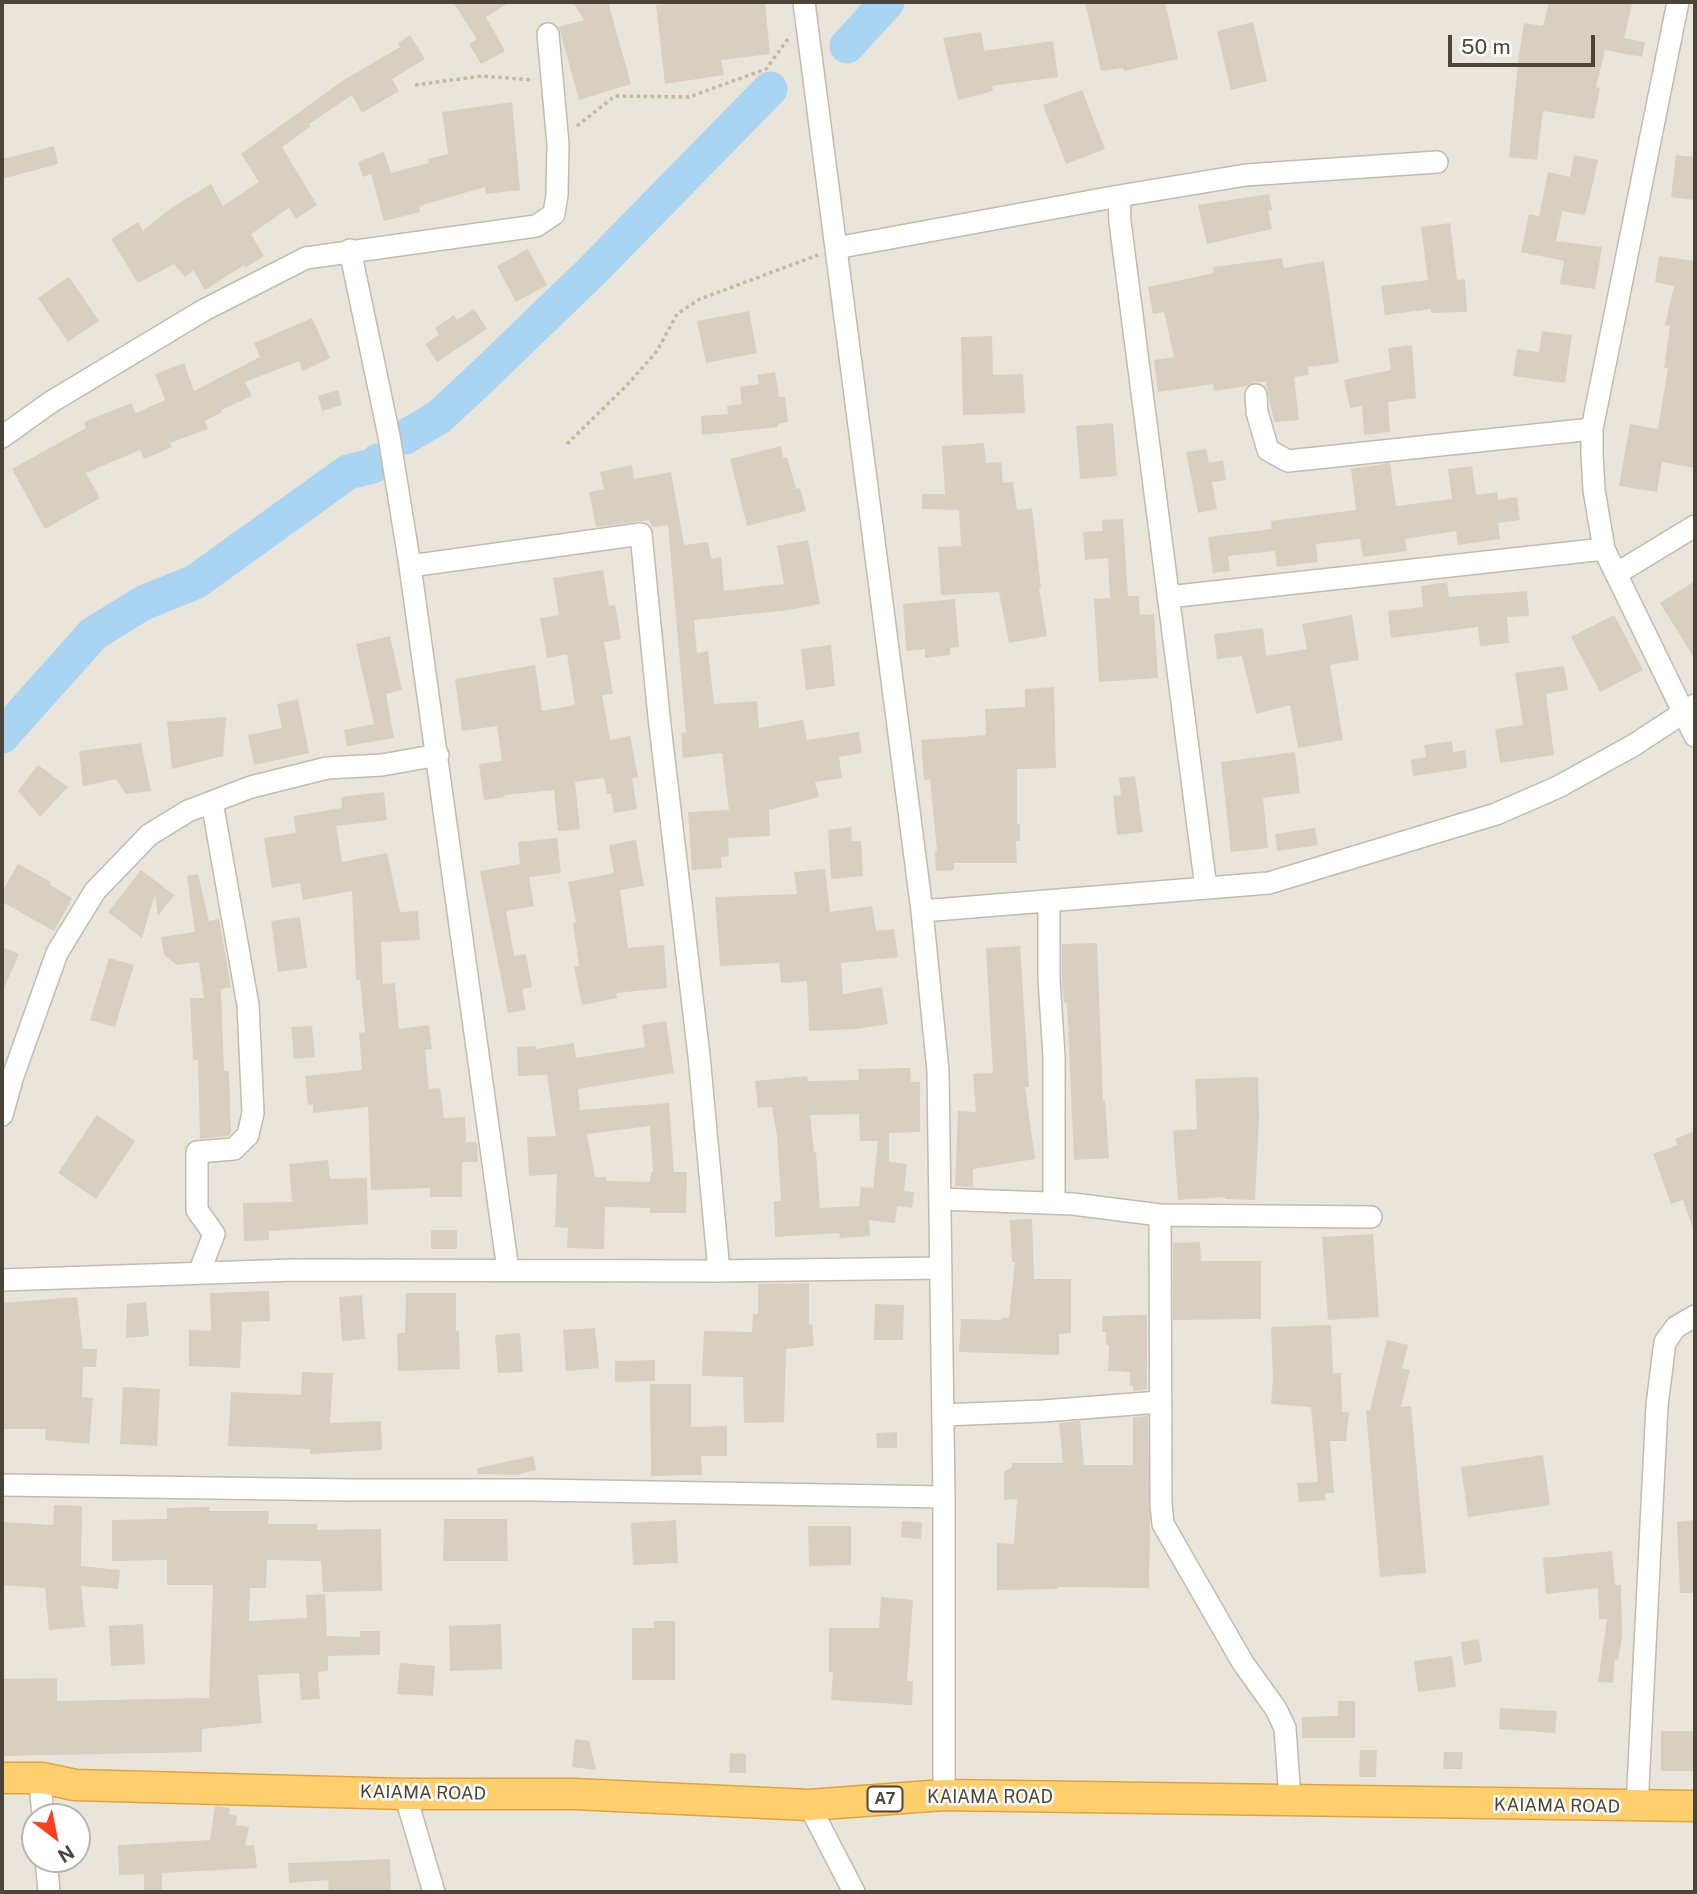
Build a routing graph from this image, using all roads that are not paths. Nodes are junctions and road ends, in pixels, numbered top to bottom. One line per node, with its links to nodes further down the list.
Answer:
1 (1678, 2): 9 (street)
2 (805, 8): 6 (street)
3 (548, 34): 7 (street)
4 (1437, 162): 5 (street)
5 (1119, 196): 6 (street); 15 (street)
6 (836, 248): 22 (street)
7 (350, 250): 10 (street); 13 (street)
8 (1256, 395): 9 (street)
9 (1592, 429): 12 (street)
10 (2, 437)
11 (1695, 526): 14 (street)
12 (1604, 549): 14 (street); 15 (street)
13 (410, 566): 18 (street); 30 (street)
14 (1616, 575): 16 (street)
15 (1168, 597): 20 (street)
16 (1690, 709): 17 (street); 20 (street)
17 (1695, 736)
18 (438, 755): 19 (street); 29 (street)
19 (212, 802): 23 (street); 31 (street)
20 (1206, 888): 21 (street)
21 (1049, 901): 22 (street); 25 (street)
22 (922, 911): 24 (street)
23 (2, 1115)
24 (940, 1199): 25 (street); 28 (street)
25 (1054, 1203): 26 (street)
26 (1160, 1214): 27 (street); 34 (street)
27 (1371, 1217)
28 (941, 1268): 30 (street); 35 (street)
29 (508, 1270): 30 (street); 31 (street)
30 (719, 1270)
31 (199, 1273): 32 (street)
32 (2, 1280)
33 (1695, 1316): 48 (street)
34 (1160, 1402): 35 (street); 43 (street)
35 (943, 1415): 37 (street)
36 (2, 1485): 37 (street)
37 (944, 1497): 42 (street)
38 (2, 1778): 39 (highway, KAIAMA ROAD / A7)
39 (75, 1785): 41 (highway, KAIAMA ROAD / A7); 45 (highway, KAIAMA ROAD / A7)
40 (2, 1793): 44 (highway, KAIAMA ROAD / A7)
41 (405, 1794): 46 (highway, KAIAMA ROAD / A7); 51 (street)
42 (944, 1795): 43 (highway, KAIAMA ROAD / A7); 46 (highway, KAIAMA ROAD / A7)
43 (1290, 1799): 48 (highway, KAIAMA ROAD / A7)
44 (35, 1803)
45 (45, 1803)
46 (809, 1805): 52 (street)
47 (1695, 1806): 48 (highway, KAIAMA ROAD / A7)
48 (1637, 1807)
49 (47, 1873): 50 (street)
50 (49, 1892)
51 (434, 1892)
52 (854, 1892)

